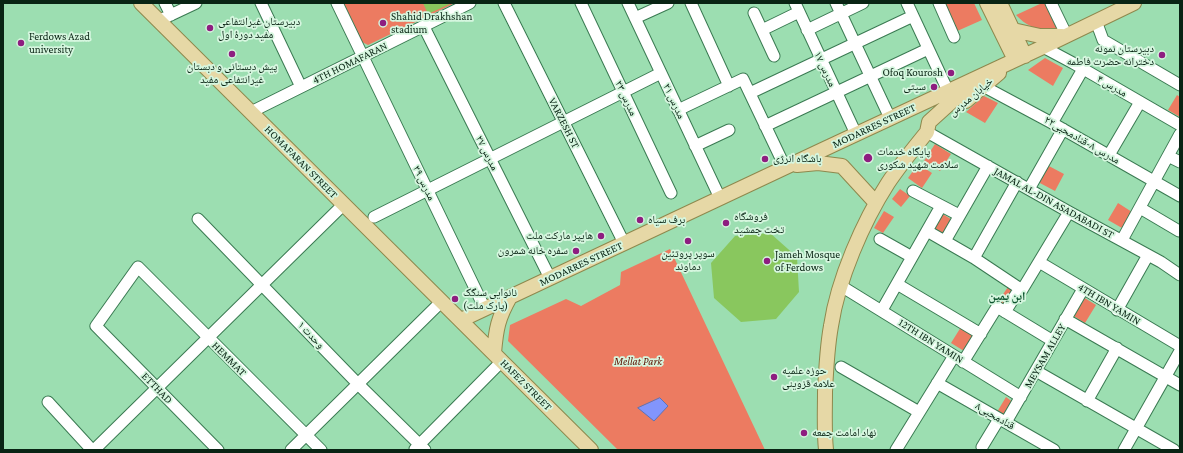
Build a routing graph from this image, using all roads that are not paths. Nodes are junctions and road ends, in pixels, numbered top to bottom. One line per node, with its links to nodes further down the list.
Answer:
1 (141, 3): 24 (main road, HOMAFARAN STREET)
2 (165, 3): 24 (street)
3 (196, 3): 24 (street)
4 (261, 3): 47 (street)
5 (337, 3): 36 (street, مدرس ۲۹)
6 (470, 3): 27 (street, 4TH HOMAFARAN)
7 (504, 3): 56 (street, VARZESH ST)
8 (581, 3): 49 (street, مدرس ۲۳)
9 (628, 3): 25 (street, مدرس ۲۱)
10 (668, 3): 25 (street)
11 (692, 3): 45 (street)
12 (836, 3): 22 (street)
13 (863, 3): 22 (street)
14 (907, 3): 23 (street)
15 (939, 3): 32 (street)
16 (987, 3): 20 (main road)
17 (1051, 3): 31 (street)
18 (1127, 5): 26 (main road, MODARRES STREET)
19 (797, 8): 28 (street); 29 (street, مدرس ۱۷)
20 (1000, 12): 30 (main road); 38 (main road)
21 (754, 13): 28 (street)
22 (841, 14): 29 (street); 33 (street)
23 (913, 16): 33 (street); 35 (street)
24 (165, 18): 54 (main road, HOMAFARAN STREET)
25 (635, 18): 42 (street, مدرس ۲۱)
26 (1096, 21): 31 (main road, MODARRES STREET); 44 (street)
27 (424, 27): 36 (street, 4TH HOMAFARAN); 68 (street, مدرس ۲۷)
28 (762, 30): 37 (street)
29 (807, 30): 39 (street, مدرس ۱۷)
30 (1013, 30): 31 (main road); 38 (main road)
31 (1067, 36): 34 (main road, MODARRES STREET)
32 (954, 37)
33 (855, 43): 39 (street); 43 (street)
34 (1043, 47): 38 (main road, MODARRES STREET); 40 (street, مدرس ۴)
35 (928, 49): 43 (street); 48 (street)
36 (363, 56): 47 (street, 4TH HOMAFARAN); 76 (street, مدرس ۲۹)
37 (774, 56)
38 (1020, 58): 41 (main road, MODARRES STREET); 46 (main road, خیابان مدرس)
39 (821, 59): 50 (street, مدرس ۱۷); 51 (street)
40 (1083, 69): 52 (street, مدرس ۴); 57 (street)
41 (992, 71): 48 (main road, MODARRES STREET); 62 (main road)
42 (661, 73): 49 (street); 53 (street, مدرس ۲۱)
43 (870, 76): 50 (street); 55 (street)
44 (1180, 85)
45 (729, 86): 51 (street); 53 (street)
46 (983, 86): 57 (street, مدرس ۸-قنادمحبی۲۲); 62 (main road, خیابان مدرس)
47 (301, 87): 54 (street, 4TH HOMAFARAN)
48 (948, 91): 55 (main road, MODARRES STREET)
49 (623, 92): 56 (street); 78 (street, مدرس ۲۳)
50 (836, 92): 59 (street); 64 (street, مدرس ۱۷)
51 (750, 93): 59 (street)
52 (1140, 102): 58 (street, مدرس ۴); 66 (street)
53 (678, 110): 65 (street, مدرس ۲۱)
54 (251, 112): 82 (main road, HOMAFARAN STREET)
55 (890, 118): 64 (main road, MODARRES STREET)
56 (563, 122): 68 (street); 94 (street, VARZESH ST)
57 (1052, 123): 60 (street, مدرس ۸-قنادمحبی۲۲)
58 (1180, 125)
59 (765, 126): 72 (street)
60 (1063, 129): 66 (street, مدرس ۸-قنادمحبی۲۲); 75 (street)
61 (729, 130): 65 (street)
62 (927, 132): 71 (street, JAMAL AL-DIN ASADABADI ST); 81 (main road)
63 (1180, 134): 67 (street)
64 (851, 137): 70 (main road); 72 (main road, MODARRES STREET)
65 (695, 146): 80 (street, مدرس ۲۱)
66 (1109, 155): 73 (street, مدرس ۸-قنادمحبی۲۲)
67 (1168, 156): 69 (street); 73 (street)
68 (490, 159): 76 (street); 100 (street, مدرس ۲۷)
69 (1180, 162)
70 (842, 166): 72 (main road); 81 (main road)
71 (988, 166): 74 (street, JAMAL AL-DIN ASADABADI ST); 86 (street)
72 (785, 167): 80 (main road, MODARRES STREET)
73 (1154, 181): 79 (street, مدرس ۸-قنادمحبی۲۲); 84 (street)
74 (1017, 182): 75 (street, JAMAL AL-DIN ASADABADI ST); 97 (street)
75 (1030, 189): 85 (street, JAMAL AL-DIN ASADABADI ST)
76 (427, 190): 87 (street); 108 (street, مدرس ۲۹)
77 (913, 191): 83 (street)
78 (671, 193)
79 (1180, 196)
80 (720, 198): 94 (main road, MODARRES STREET)
81 (876, 203): 103 (main road)
82 (344, 204): 102 (street); 107 (main road, HOMAFARAN STREET)
83 (941, 206): 86 (street); 89 (street)
84 (1140, 208): 90 (street); 92 (street)
85 (1069, 212): 92 (street, JAMAL AL-DIN ASADABADI ST); 98 (street)
86 (959, 215): 93 (street)
87 (374, 217)
88 (198, 219): 102 (street, وحدت ۱)
89 (927, 231): 93 (street); 96 (street)
90 (1179, 231)
91 (880, 239): 96 (street)
92 (1122, 240): 95 (street, JAMAL AL-DIN ASADABADI ST)
93 (945, 241): 97 (street)
94 (624, 243): 100 (main road, MODARRES STREET)
95 (1148, 255): 99 (street, JAMAL AL-DIN ASADABADI ST); 111 (street)
96 (912, 257): 101 (street)
97 (974, 258): 104 (street)
98 (1039, 262): 104 (street); 105 (street, 4TH IBN YAMIN)
99 (1180, 275)
100 (550, 278): 106 (main road, MODARRES STREET)
101 (897, 284): 110 (street); 115 (street)
102 (262, 285): 116 (street); 127 (street, وحدت ۱)
103 (841, 286): 110 (street, 12TH IBN YAMIN); 139 (main road)
104 (1021, 289): 109 (street)
105 (1083, 289): 111 (street, 4TH IBN YAMIN); 112 (street, MEYSAM ALLEY)
106 (510, 297): 108 (main road, MODARRES STREET); 121 (main road)
107 (442, 301): 113 (main road, HOMAFARAN STREET); 127 (street)
108 (485, 309): 113 (main road, MODARRES STREET)
109 (1001, 309): 115 (street); 117 (street)
110 (882, 310): 122 (street, 12TH IBN YAMIN)
111 (1117, 310): 118 (street, 4TH IBN YAMIN)
112 (1066, 319): 117 (street, MEYSAM ALLEY); 119 (street)
113 (461, 320): 121 (main road, HAFEZ STREET)
114 (96, 326): 116 (street, HEMMAT); 129 (street, ETTHAD)
115 (980, 334): 122 (street)
116 (209, 338): 129 (street); 136 (street, HEMMAT)
117 (1053, 341): 124 (street, MEYSAM ALLEY)
118 (1180, 346)
119 (1117, 348): 125 (street); 131 (street)
120 (1180, 351): 125 (street)
121 (498, 357): 138 (street); 144 (main road, HAFEZ STREET)
122 (958, 359): 126 (street); 130 (street, 12TH IBN YAMIN)
123 (841, 367): 133 (street)
124 (1036, 371): 130 (street, MEYSAM ALLEY); 131 (street)
125 (1166, 376): 128 (street); 135 (street)
126 (937, 383): 133 (street); 134 (street, قنادمحبی۸)
127 (358, 384): 136 (street); 138 (street, وحدت ۱)
128 (1180, 385)
129 (157, 388): 140 (street); 141 (street, ETTHAD)
130 (1021, 397): 134 (street, MEYSAM ALLEY)
131 (1087, 401): 135 (street)
132 (48, 402): 140 (street)
133 (919, 412): 145 (street)
134 (1002, 420): 137 (street, MEYSAM ALLEY); 146 (street, قنادمحبی۸)
135 (1136, 428): 147 (street); 148 (street)
136 (306, 436): 142 (street); 143 (street, HEMMAT)
137 (982, 447)
138 (420, 448)
139 (824, 448)
140 (93, 450)
141 (218, 450)
142 (291, 450)
143 (321, 450)
144 (591, 450)
145 (896, 450)
146 (1054, 450)
147 (1124, 450)
148 (1174, 450)

